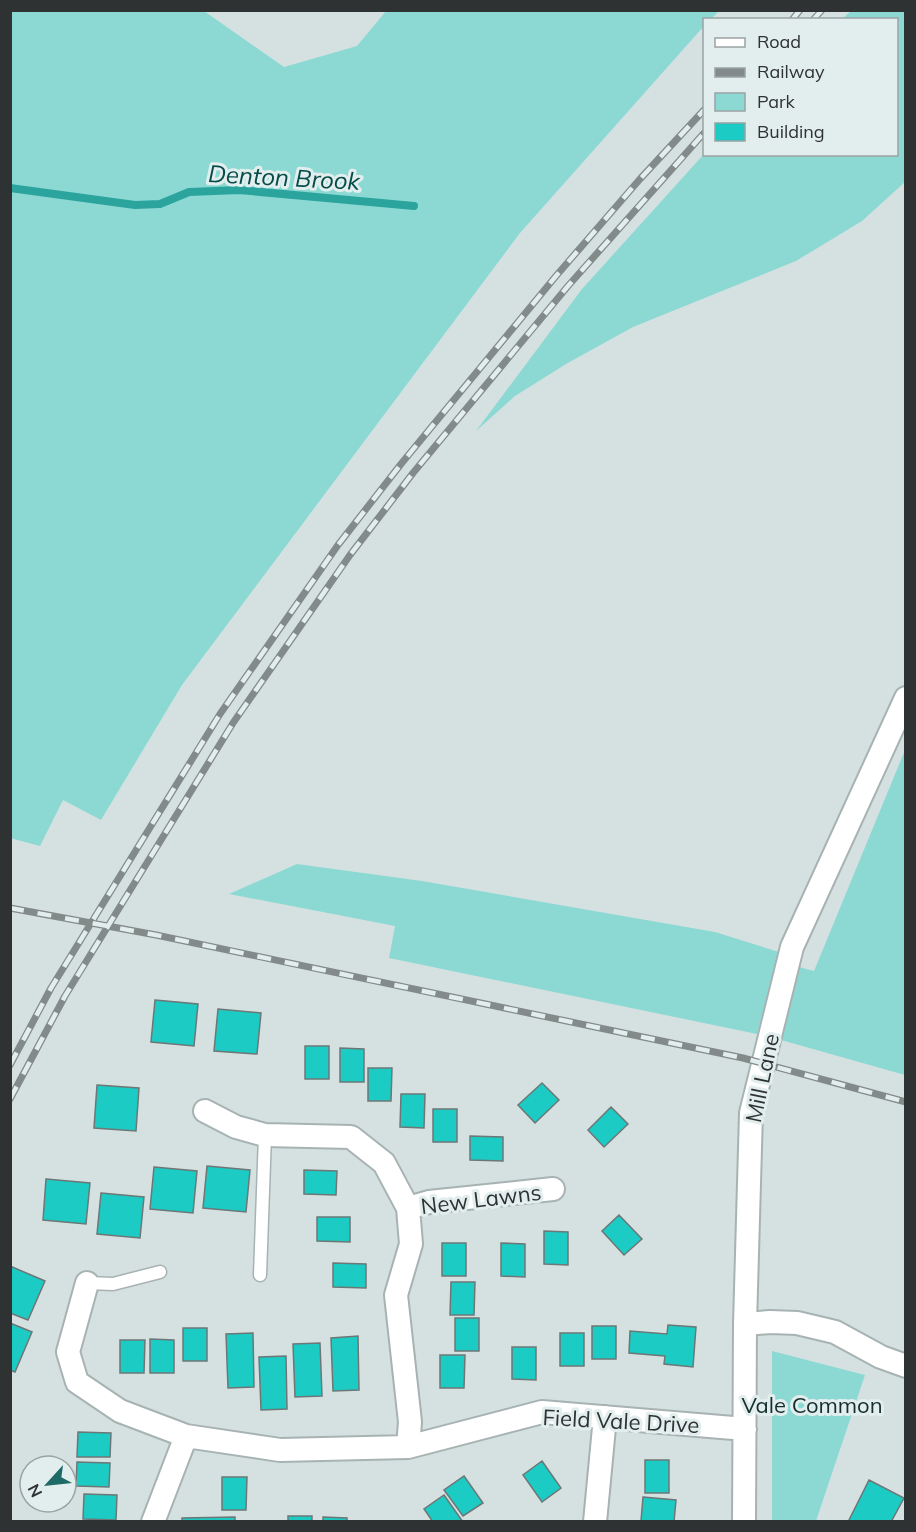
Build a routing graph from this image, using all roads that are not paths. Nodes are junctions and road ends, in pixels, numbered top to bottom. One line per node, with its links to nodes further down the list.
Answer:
1 (906, 698): 9 (street, Mill Lane)
2 (205, 1111): 3 (street)
3 (265, 1135): 5 (street); 7 (lane)
4 (554, 1189): 5 (street, New Lawns)
5 (408, 1208): 14 (street)
6 (160, 1272): 8 (lane)
7 (260, 1275)
8 (87, 1283): 13 (street, Field Vale Drive)
9 (745, 1324): 10 (street); 12 (street, Mill Lane)
10 (906, 1366)
11 (605, 1417): 12 (street, Field Vale Drive); 14 (street, Field Vale Drive); 16 (street)
12 (745, 1429): 17 (street, Mill Lane)
13 (186, 1436): 14 (street, Field Vale Drive); 15 (street)
14 (408, 1447)
15 (153, 1521)
16 (595, 1521)
17 (744, 1521)

